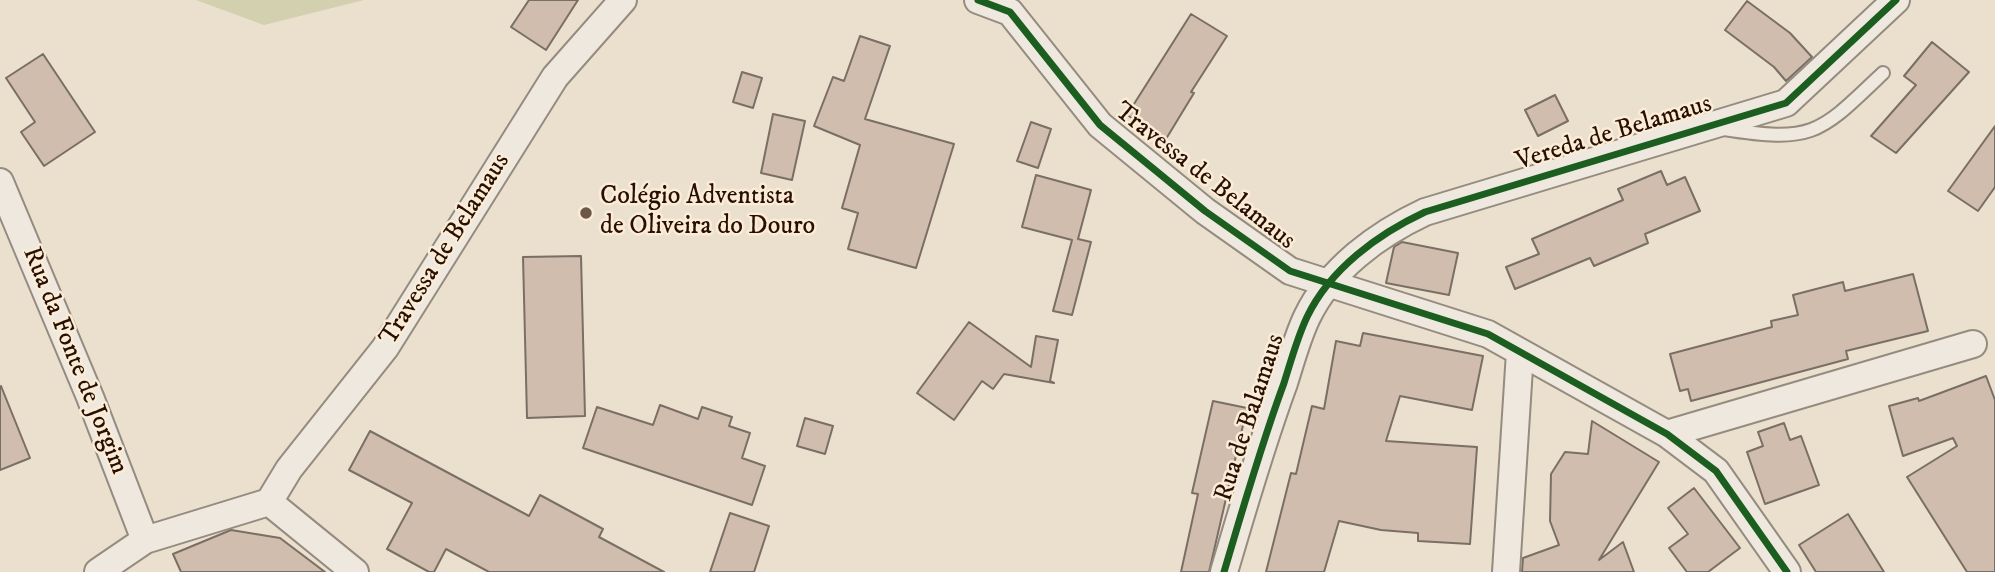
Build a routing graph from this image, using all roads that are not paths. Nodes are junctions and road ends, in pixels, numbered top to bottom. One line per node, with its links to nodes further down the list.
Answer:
1 (623, 0): 11 (street, Travessa de Belamaus)
2 (978, 0): 7 (street, Travessa de Belamaus)
3 (1896, 0): 5 (street, Vereda de Belamaus)
4 (1883, 73): 5 (lane)
5 (1709, 127): 7 (street, Vereda de Belamaus)
6 (0, 183): 12 (street, Rua da Fonte de Jorgim)
7 (1329, 284): 9 (street, Travessa de Belamaus); 15 (street, Rua de Balamaus)
8 (1973, 344): 10 (street)
9 (1520, 352): 10 (street, Travessa de Belamaus); 16 (street)
10 (1667, 434): 17 (street, Travessa de Belamaus)
11 (269, 502): 12 (street); 14 (street)
12 (145, 540): 13 (street)
13 (98, 572)
14 (355, 572)
15 (1224, 572)
16 (1506, 572)
17 (1787, 572)

